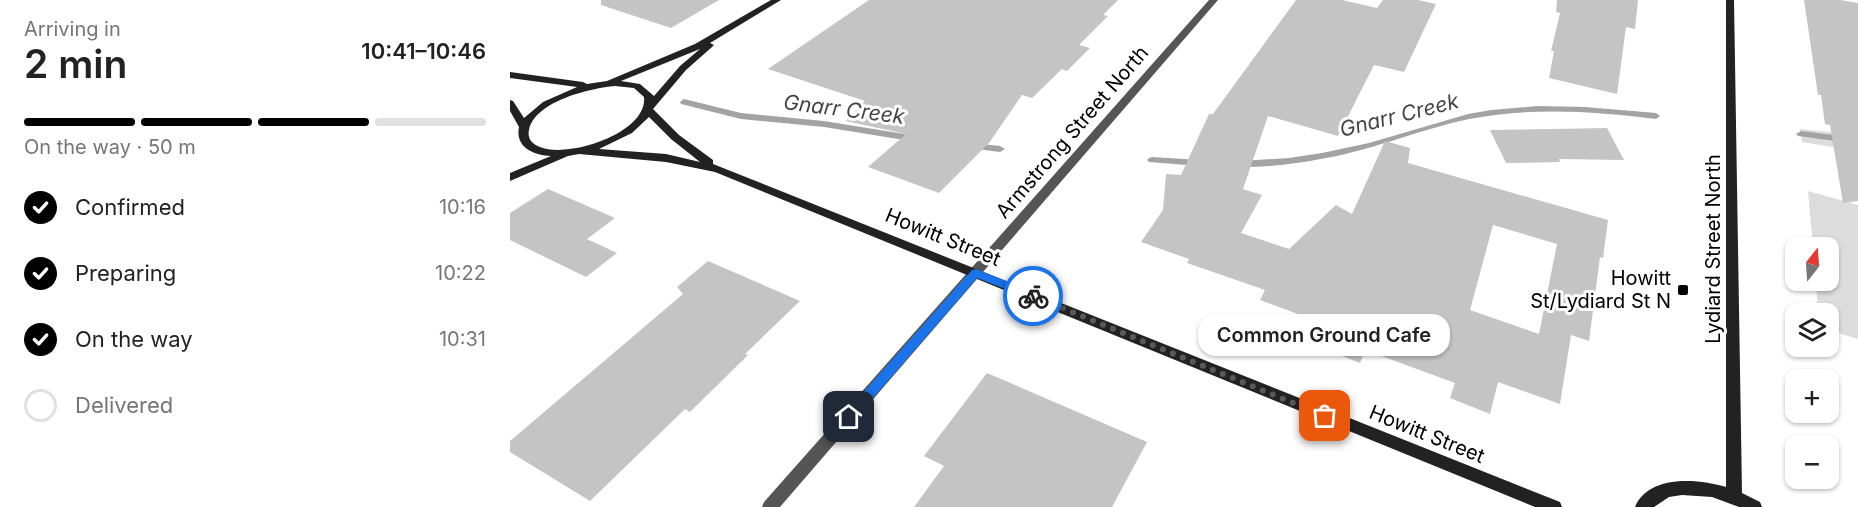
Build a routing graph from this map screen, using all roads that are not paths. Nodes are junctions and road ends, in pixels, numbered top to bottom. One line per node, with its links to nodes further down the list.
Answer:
1 (777, 0): 4 (street)
2 (1214, 0): 14 (street, Armstrong Street North)
3 (1731, 0): 15 (street, Lydiard Street North)
4 (729, 30): 6 (street); 8 (street)
5 (510, 75): 6 (street)
6 (599, 85): 8 (street, Howitt Street); 9 (street)
7 (510, 103): 9 (street)
8 (648, 109): 11 (street); 12 (street, Howitt Street)
9 (524, 127): 10 (street); 11 (street, Howitt Street)
10 (510, 141)
11 (574, 152): 12 (street, Howitt Street); 13 (street)
12 (718, 169): 14 (street, Howitt Street)
13 (510, 177)
14 (976, 273): 16 (street, Armstrong Street North); 17 (street, Howitt Street)
15 (1734, 497): 18 (street); 19 (street)
16 (770, 507)
17 (1554, 507)
18 (1643, 507)
19 (1754, 507)

